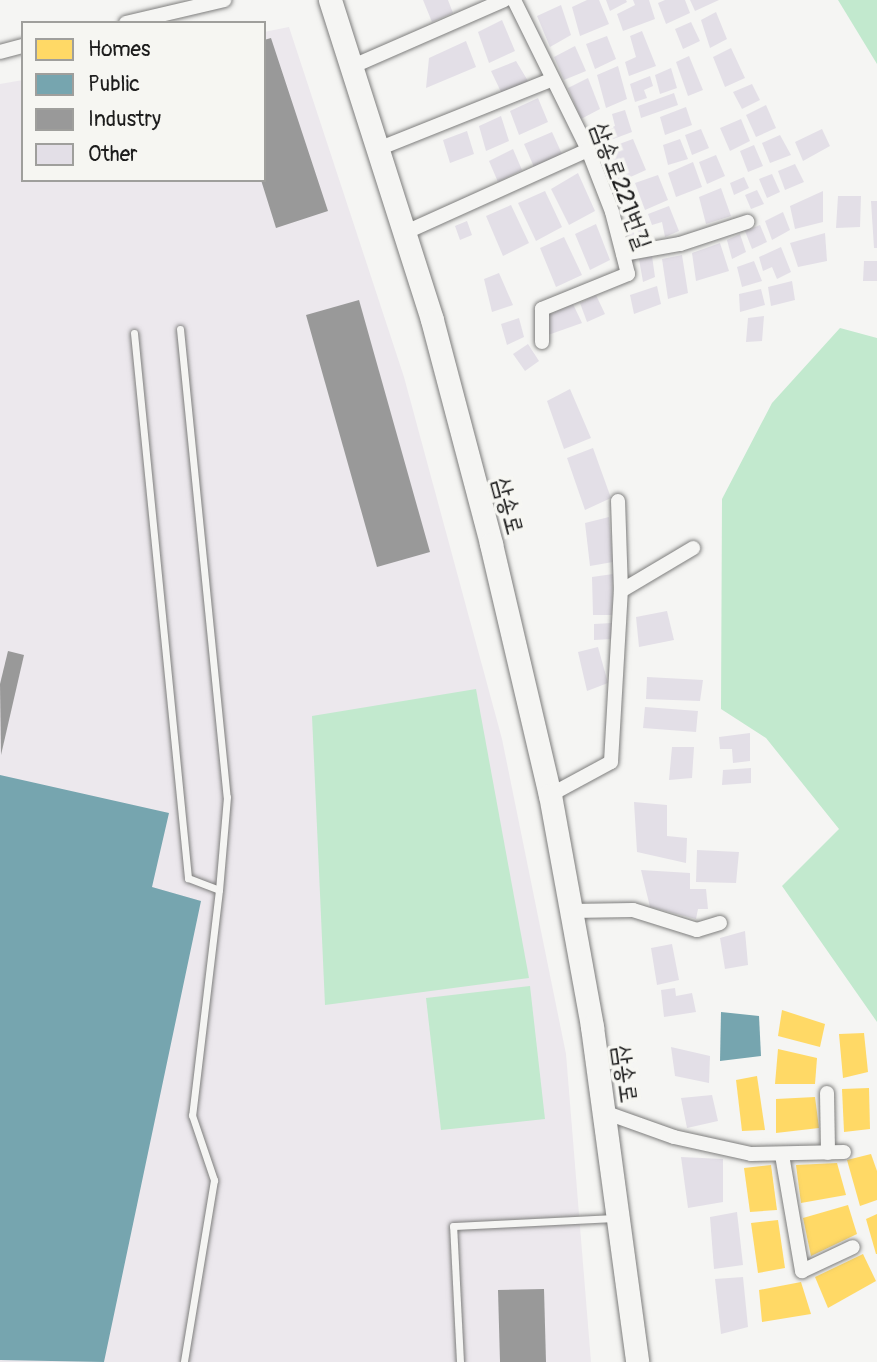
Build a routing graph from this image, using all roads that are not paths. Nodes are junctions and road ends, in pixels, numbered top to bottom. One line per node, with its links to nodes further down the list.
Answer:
1 (225, 0): 5 (street)
2 (330, 0): 8 (main road, 삼송로)
3 (504, 0): 8 (street)
4 (514, 0): 9 (street, 삼송로221번길)
5 (134, 21)
6 (21, 47): 7 (street)
7 (0, 52)
8 (351, 67): 10 (main road, 삼송로)
9 (553, 79): 10 (street); 11 (street, 삼송로221번길)
10 (378, 149): 13 (main road, 삼송로)
11 (588, 150): 13 (street); 14 (street, 삼송로221번길)
12 (747, 222): 14 (street)
13 (404, 233): 21 (main road, 삼송로)
14 (623, 254): 17 (street, 삼송로221번길)
15 (180, 329): 22 (lane)
16 (134, 333): 22 (lane)
17 (542, 342)
18 (618, 500): 20 (street)
19 (693, 548): 20 (street)
20 (621, 591): 21 (street)
21 (550, 795): 23 (main road, 삼송로)
22 (219, 890): 32 (lane)
23 (571, 911): 24 (street); 26 (main road, 삼송로)
24 (720, 923)
25 (827, 1093): 28 (street)
26 (604, 1112): 29 (street); 30 (main road, 삼송로)
27 (844, 1152): 28 (street)
28 (828, 1153): 29 (street)
29 (782, 1155): 31 (street)
30 (616, 1217): 33 (lane); 34 (main road, 삼송로)
31 (853, 1247)
32 (184, 1362)
33 (460, 1362)
34 (637, 1362)

